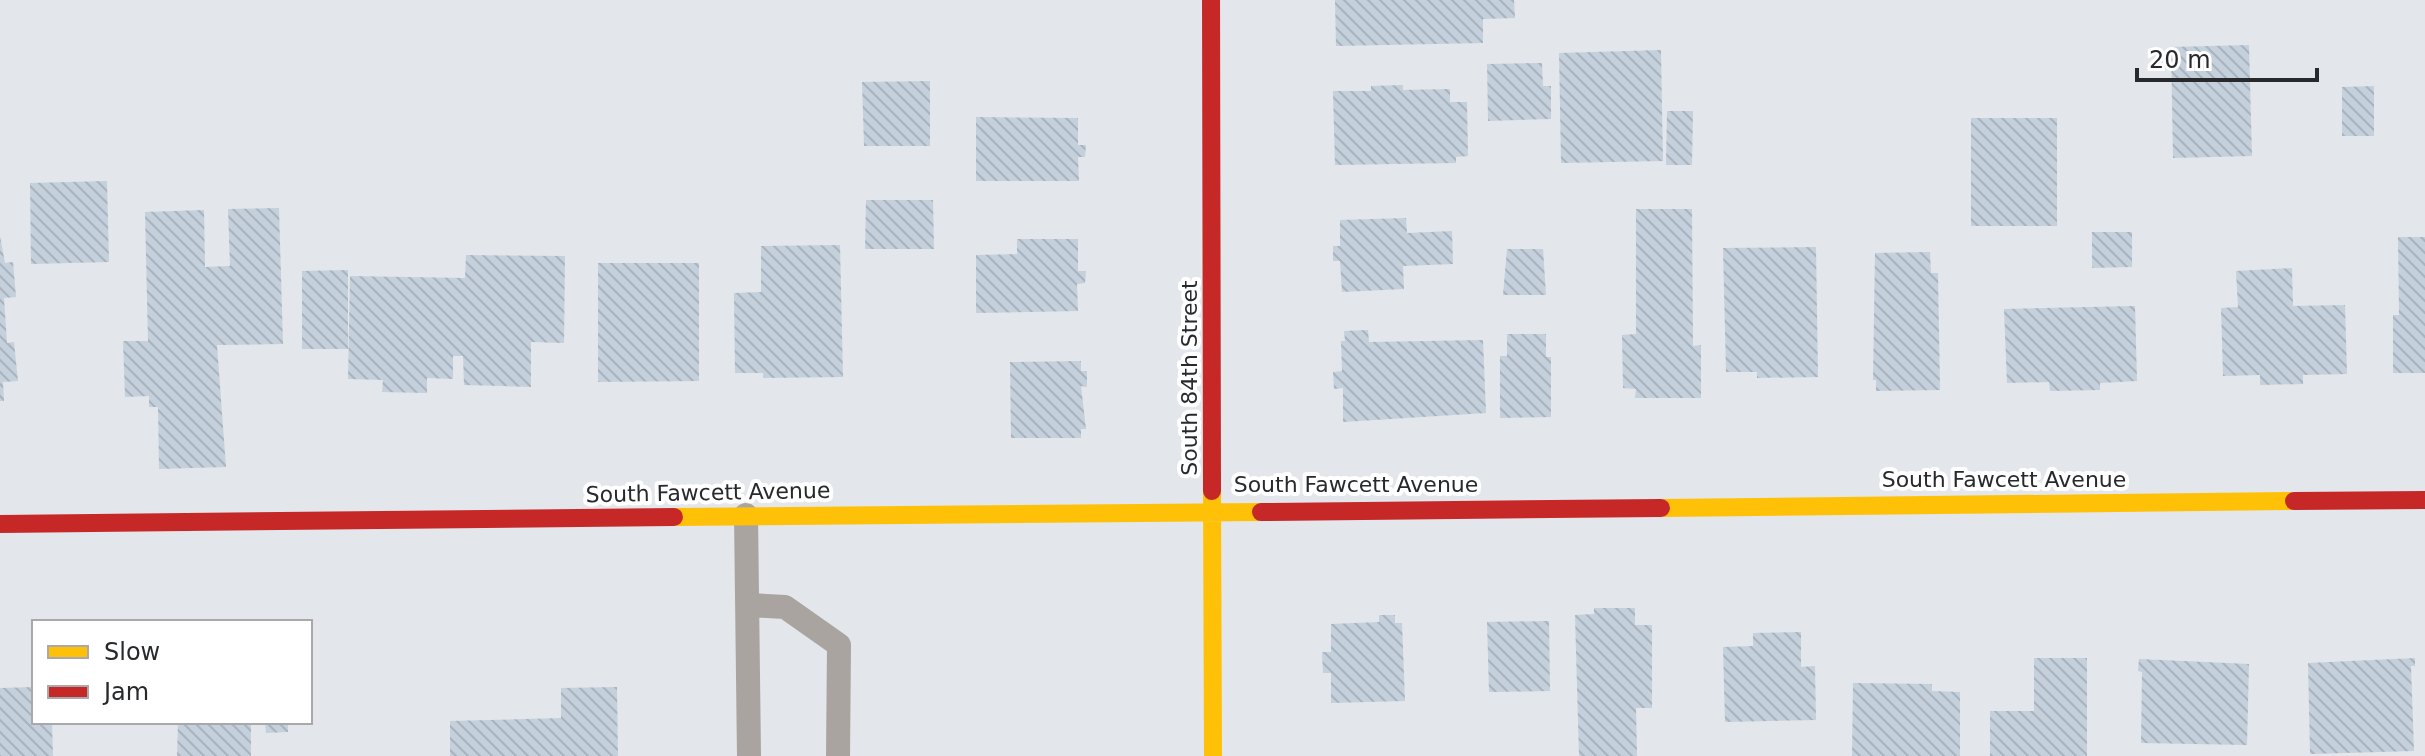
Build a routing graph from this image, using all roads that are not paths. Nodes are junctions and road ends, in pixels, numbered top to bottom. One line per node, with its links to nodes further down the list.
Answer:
1 (1211, 0): 3 (street, South 84th Street)
2 (2425, 500): 3 (street, South Fawcett Avenue)
3 (1214, 510): 4 (street, South Fawcett Avenue); 9 (street, South 84th Street)
4 (746, 515): 5 (street, South Fawcett Avenue); 6 (lane)
5 (0, 524)
6 (750, 605): 7 (lane); 8 (lane)
7 (749, 756)
8 (838, 756)
9 (1213, 756)

